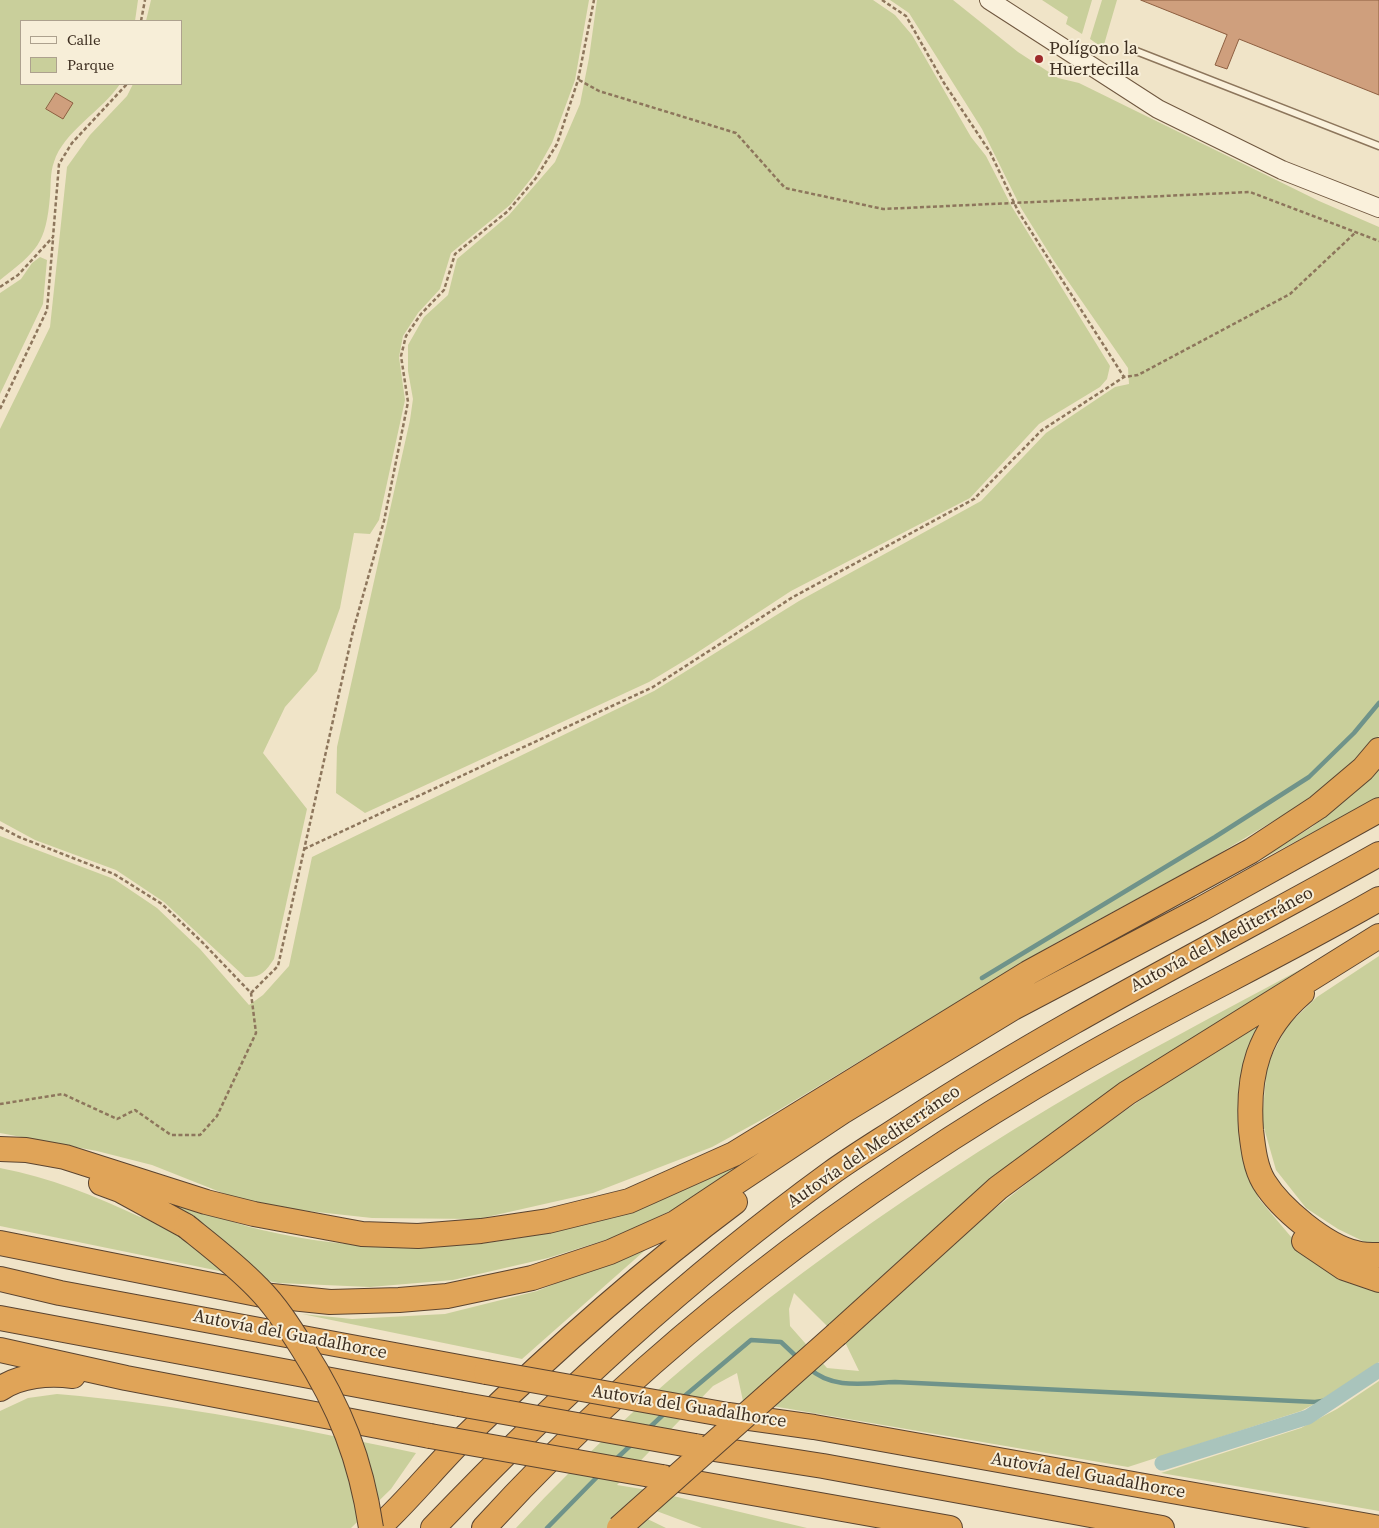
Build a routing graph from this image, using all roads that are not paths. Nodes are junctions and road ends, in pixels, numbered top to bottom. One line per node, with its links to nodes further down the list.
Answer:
1 (989, 0): 4 (main road)
2 (1131, 49): 3 (lane)
3 (1379, 146)
4 (1379, 208)
5 (1379, 750): 12 (highway)
6 (1379, 810): 11 (highway)
7 (1379, 854): 25 (highway, Autovía del Mediterráneo)
8 (1379, 899): 26 (highway, Autovía del Mediterráneo)
9 (1379, 936): 27 (highway, bridge)
10 (1379, 942): 13 (highway)
11 (903, 1076): 14 (highway); 24 (highway)
12 (0, 1149): 23 (highway, bridge)
13 (1263, 1181): 15 (highway); 17 (highway)
14 (0, 1243)
15 (1379, 1256)
16 (0, 1279): 31 (highway, Autovía del Guadalhorce, bridge)
17 (1379, 1280)
18 (0, 1318): 30 (highway, Autovía del Guadalhorce, bridge)
19 (0, 1350): 20 (highway)
20 (126, 1378): 21 (highway); 22 (highway, bridge)
21 (0, 1389)
22 (751, 1492): 28 (highway); 29 (highway)
23 (371, 1528)
24 (378, 1528)
25 (433, 1528)
26 (484, 1528)
27 (619, 1528)
28 (861, 1528)
29 (950, 1528)
30 (1162, 1528)
31 (1379, 1528)

